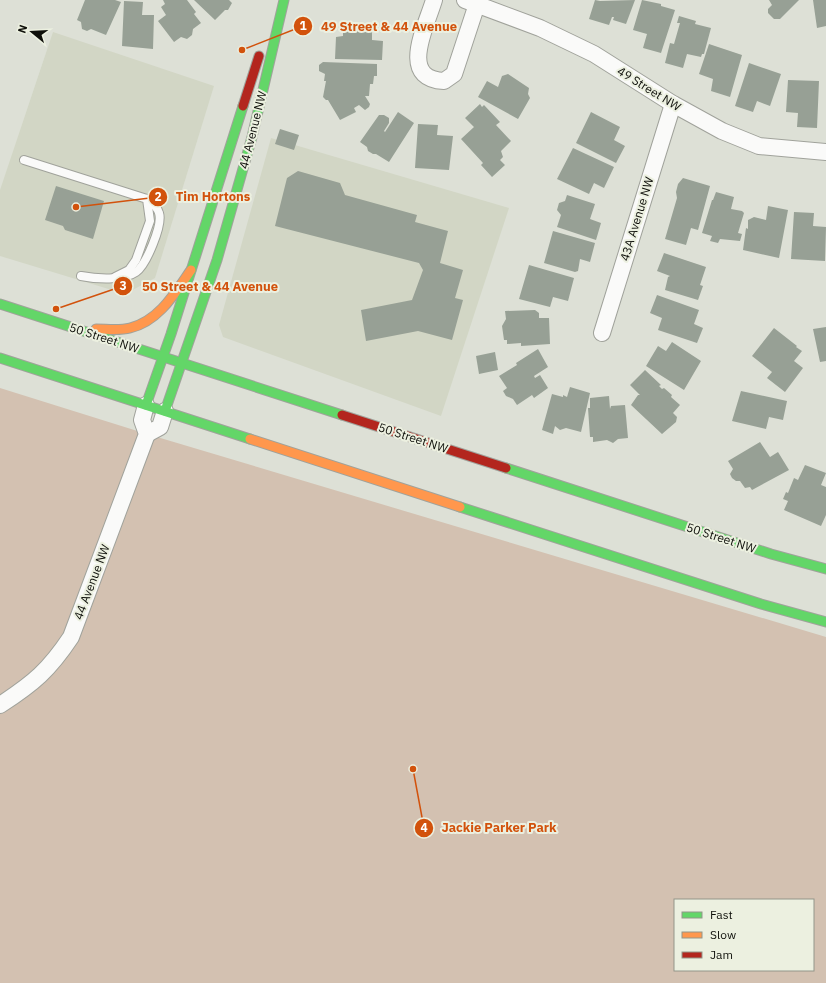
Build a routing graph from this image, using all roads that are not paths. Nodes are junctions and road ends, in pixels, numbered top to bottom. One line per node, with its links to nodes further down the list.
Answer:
1 (279, 0): 8 (main road, 44 Avenue NW)
2 (284, 0): 15 (main road, 44 Avenue NW)
3 (434, 0): 4 (street, 49 Street NW)
4 (471, 2): 5 (street, 49 Street NW)
5 (673, 104): 6 (street, 49 Street NW); 12 (street, 43A Avenue NW)
6 (826, 152)
7 (24, 160): 9 (lane)
8 (191, 270): 11 (main road); 13 (main road, 44 Avenue NW)
9 (81, 276)
10 (0, 304): 11 (main road, 50 Street NW)
11 (74, 328): 13 (main road, 50 Street NW)
12 (602, 333)
13 (163, 357): 15 (main road, 50 Street NW); 16 (main road, 44 Avenue NW)
14 (0, 358): 16 (main road)
15 (182, 363): 17 (main road, 44 Avenue NW); 19 (main road, 50 Street NW)
16 (146, 405): 17 (main road); 18 (street, 44 Avenue NW)
17 (165, 411): 18 (street, 44 Avenue NW); 20 (main road)
18 (147, 434): 21 (street, 44 Avenue NW)
19 (826, 569)
20 (826, 622)
21 (0, 704)

